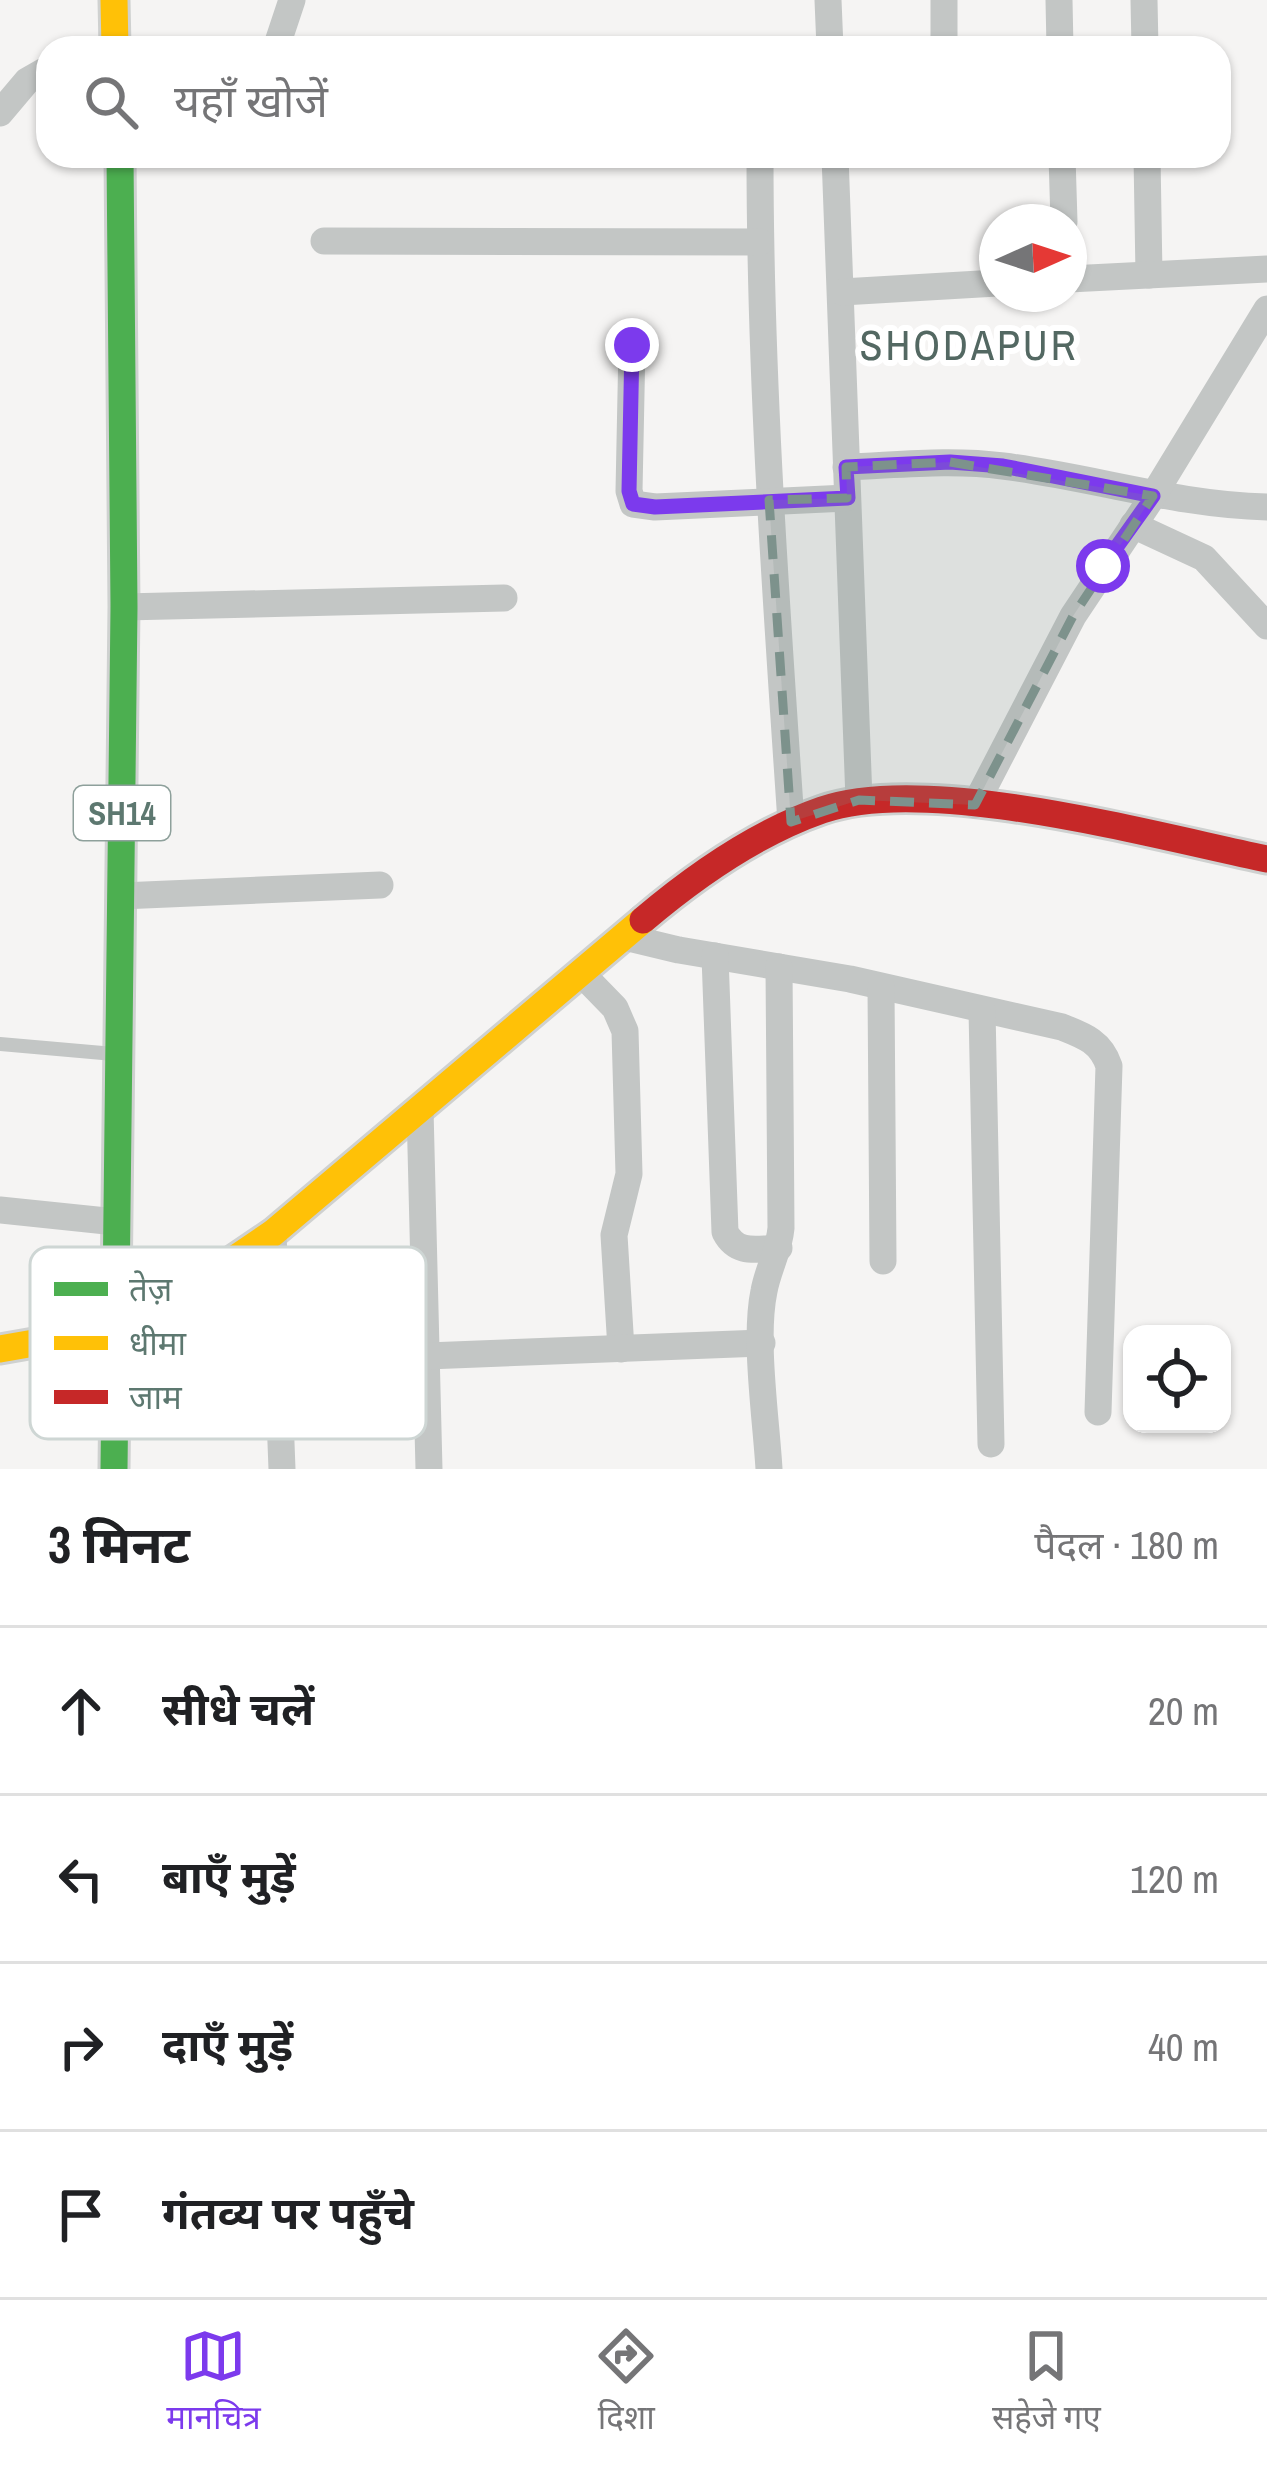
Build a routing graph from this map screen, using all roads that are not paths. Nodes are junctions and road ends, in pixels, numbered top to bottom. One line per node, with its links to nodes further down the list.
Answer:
1 (114, 0): 7 (street)
2 (292, 0): 8 (street)
3 (828, 0): 9 (street)
4 (944, 0): 10 (street)
5 (1059, 0): 11 (street)
6 (1144, 0): 12 (street)
7 (115, 36)
8 (279, 36)
9 (830, 36)
10 (944, 36)
11 (1060, 36)
12 (1144, 36)
13 (36, 76): 14 (street)
14 (0, 112)
15 (120, 168): 37 (street, SH14)
16 (760, 168): 22 (street)
17 (836, 168): 27 (street)
18 (1062, 168): 20 (street)
19 (1147, 168): 24 (street)
20 (1063, 204)
21 (324, 241): 22 (street)
22 (760, 242): 33 (street)
23 (1267, 268): 24 (street)
24 (1149, 275): 25 (street)
25 (1087, 278)
26 (979, 284): 27 (street)
27 (842, 292): 30 (street)
28 (1267, 309): 31 (street)
29 (632, 345): 33 (street)
30 (846, 467): 31 (street); 32 (street)
31 (1153, 496): 34 (street); 35 (street)
32 (848, 498): 33 (street); 39 (street)
33 (769, 500): 41 (street)
34 (1267, 507)
35 (1133, 525): 38 (street); 40 (street)
36 (504, 598): 37 (street)
37 (124, 608): 44 (street, SH14)
38 (1267, 626)
39 (859, 800): 40 (street); 41 (street)
40 (975, 805): 42 (street)
41 (791, 821): 45 (street)
42 (1267, 859)
43 (380, 885): 44 (street)
44 (121, 896): 52 (street, SH14)
45 (625, 937): 46 (street); 48 (street)
46 (716, 956): 47 (street); 61 (street)
47 (779, 967): 49 (street); 61 (street)
48 (581, 973): 53 (street); 67 (street)
49 (880, 986): 50 (street); 62 (street)
50 (982, 1010): 69 (street); 71 (street)
51 (0, 1044): 52 (lane)
52 (118, 1054): 55 (street, SH14)
53 (420, 1108): 56 (street); 60 (street)
54 (0, 1210): 55 (street)
55 (116, 1222): 57 (street, SH14)
56 (273, 1233): 58 (street); 59 (street)
57 (116, 1247)
58 (252, 1247)
59 (274, 1247)
60 (424, 1247)
61 (779, 1247): 64 (street)
62 (884, 1262)
63 (426, 1321): 68 (street)
64 (762, 1343): 67 (street); 74 (street)
65 (30, 1344): 66 (street)
66 (0, 1349)
67 (621, 1349): 68 (street)
68 (427, 1356): 73 (street)
69 (1098, 1412)
70 (281, 1439): 72 (street)
71 (991, 1444)
72 (282, 1469)
73 (429, 1469)
74 (769, 1469)

